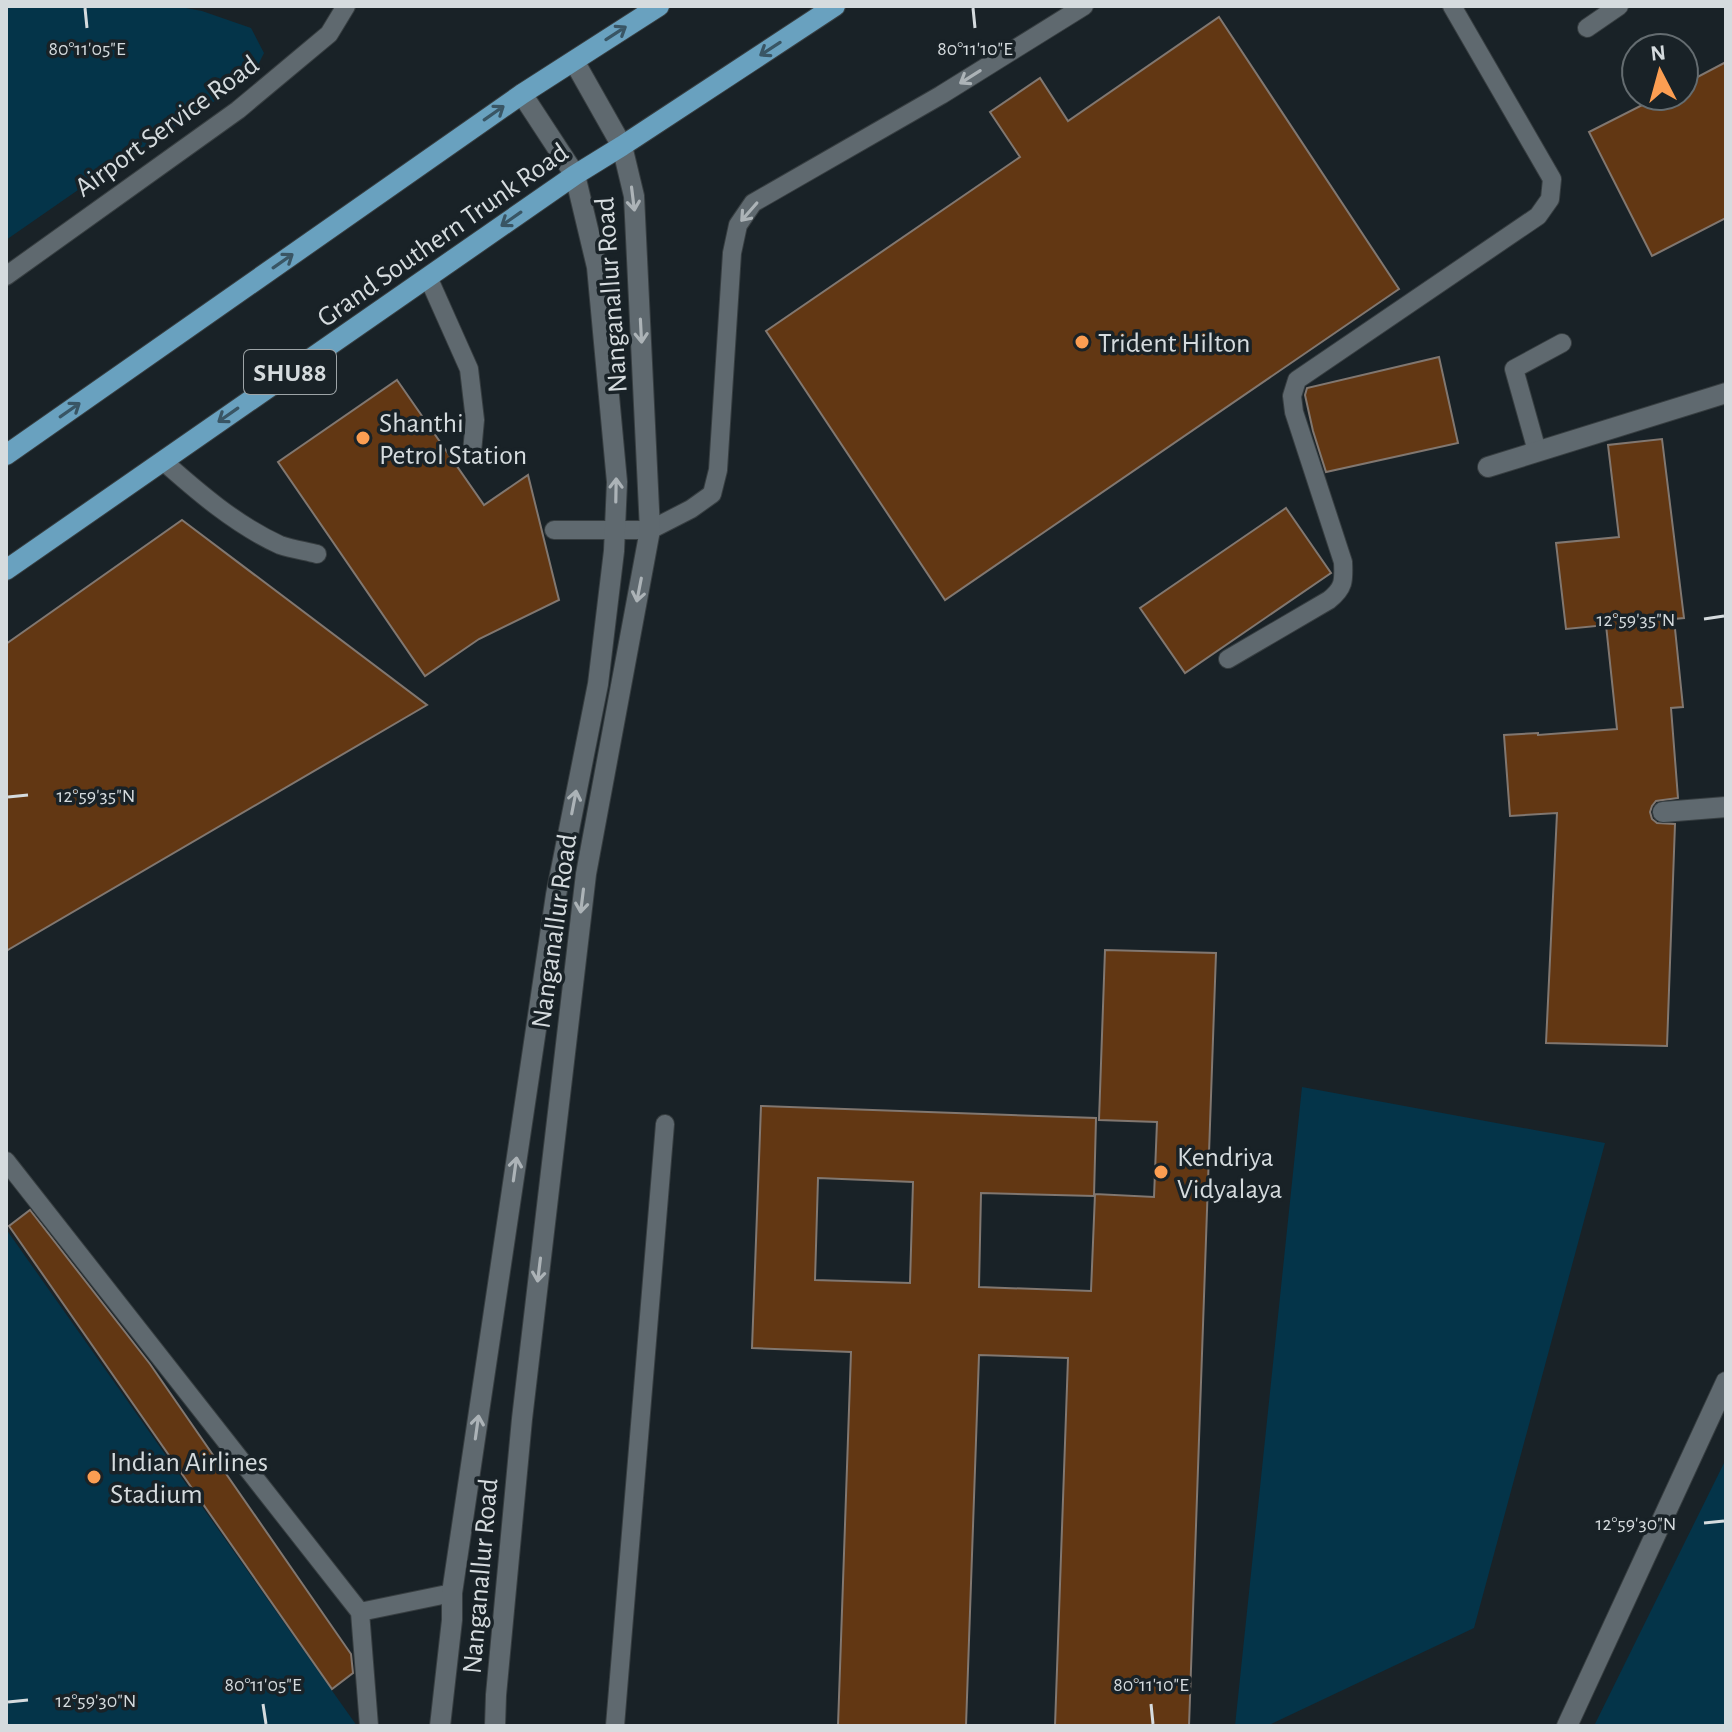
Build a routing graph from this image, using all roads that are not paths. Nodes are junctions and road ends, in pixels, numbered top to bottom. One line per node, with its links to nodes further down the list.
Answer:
1 (346, 6): 12 (lane, Airport Service Road)
2 (659, 6): 8 (main road, one-way to 2)
3 (835, 6): 10 (main road, Grand Southern Trunk Road / SHU88, one-way to 10)
4 (1084, 6): 23 (lane, one-way to 23)
5 (1452, 6): 26 (lane)
6 (1619, 6): 7 (lane)
7 (1587, 28)
8 (574, 61): 9 (main road); 10 (street, Nanganallur Road)
9 (522, 94): 11 (street, Nanganallur Road); 18 (main road, one-way to 9)
10 (622, 146): 11 (main road, Grand Southern Trunk Road / SHU88); 23 (street, Nanganallur Road, one-way to 23)
11 (575, 175): 13 (main road, Grand Southern Trunk Road / SHU88, one-way to 13); 21 (street, Nanganallur Road, one-way to 11)
12 (6, 276)
13 (428, 277): 17 (lane); 19 (main road, Grand Southern Trunk Road / SHU88, one-way to 19)
14 (1562, 343): 16 (lane)
15 (1726, 393): 16 (street)
16 (1537, 451): 20 (street)
17 (472, 452)
18 (6, 455)
19 (163, 461): 24 (lane); 25 (main road, Grand Southern Trunk Road / SHU88)
20 (1488, 467)
21 (615, 529): 22 (lane); 23 (lane); 29 (street, Nanganallur Road, one-way to 21)
22 (554, 530)
23 (650, 530): 30 (street, Nanganallur Road, one-way to 30)
24 (317, 554)
25 (6, 570)
26 (1228, 659)
27 (1726, 807): 28 (street)
28 (1663, 812)
29 (548, 948): 30 (street); 34 (street, Nanganallur Road, one-way to 29)
30 (577, 952): 38 (street, Nanganallur Road, one-way to 38)
31 (665, 1124): 39 (lane)
32 (6, 1161): 35 (lane)
33 (1726, 1382): 40 (street)
34 (452, 1593): 35 (lane); 37 (street, Nanganallur Road)
35 (360, 1612): 36 (lane)
36 (369, 1726)
37 (440, 1726)
38 (495, 1726)
39 (615, 1726)
40 (1567, 1726)

